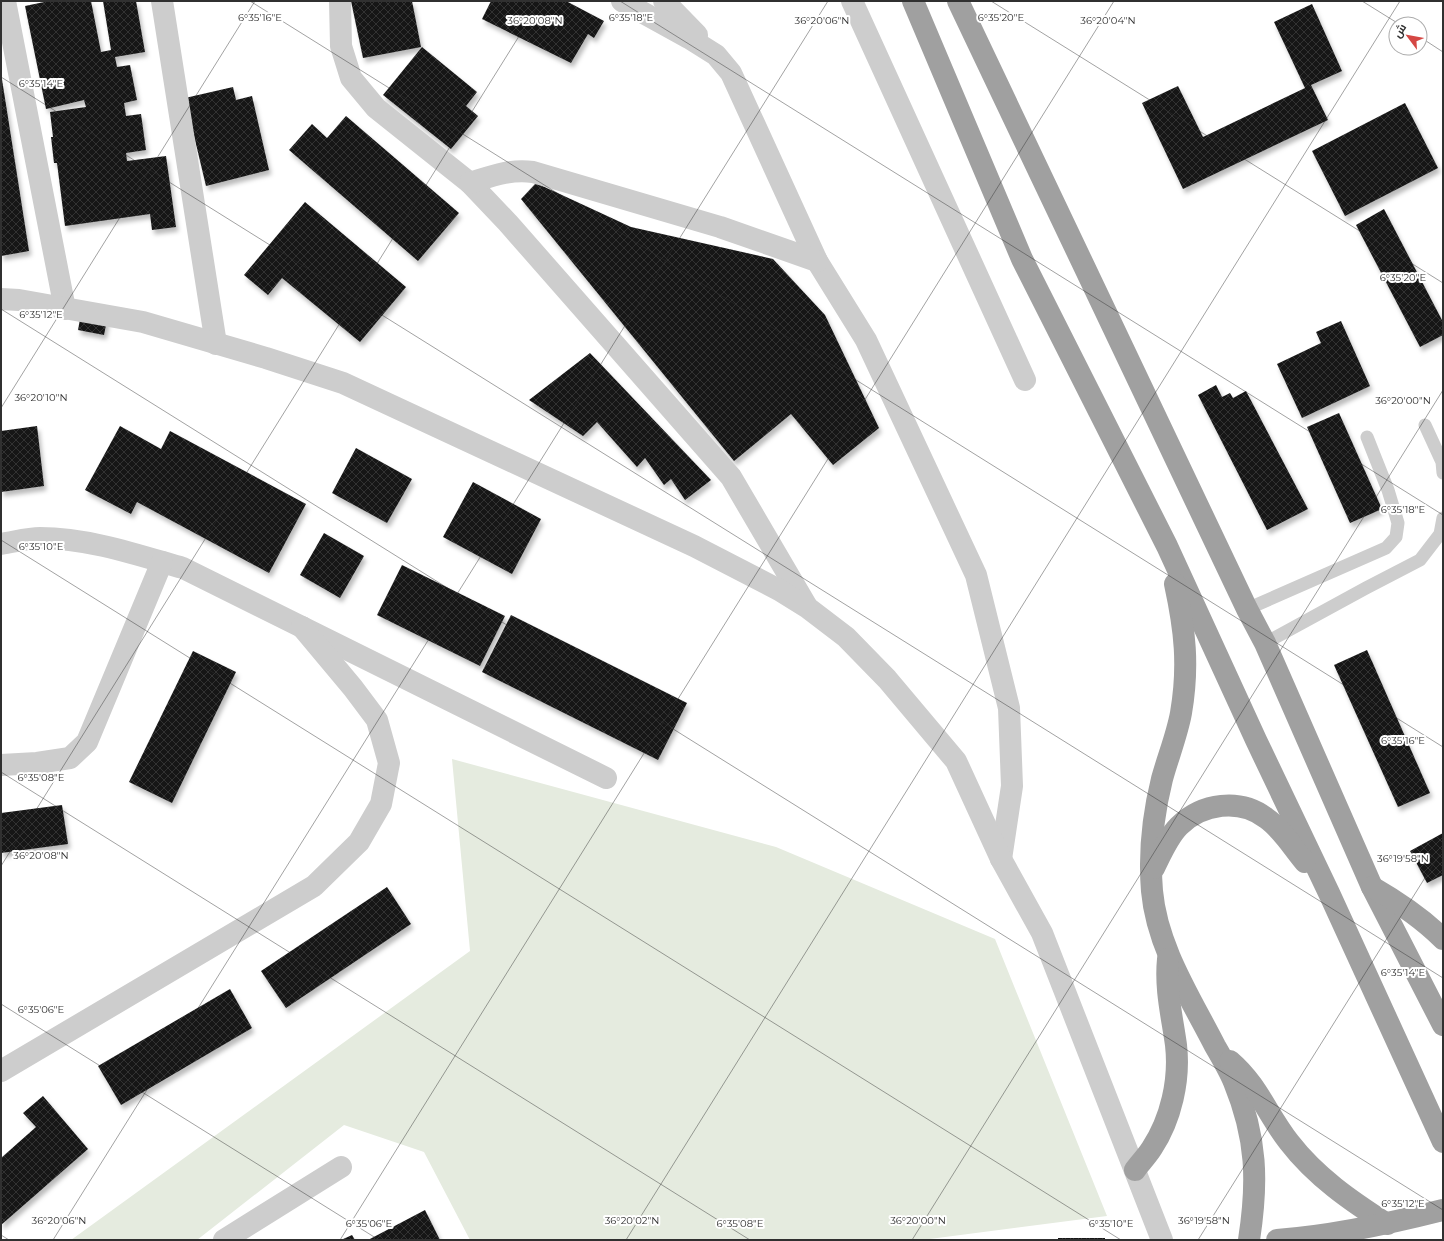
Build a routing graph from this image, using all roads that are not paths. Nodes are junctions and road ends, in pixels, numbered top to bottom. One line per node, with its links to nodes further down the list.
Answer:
1 (5, 1): 13 (street)
2 (162, 1): 14 (street)
3 (340, 1): 10 (street)
4 (622, 1): 9 (street)
5 (664, 1): 9 (street)
6 (852, 1): 15 (street)
7 (912, 1): 21 (highway)
8 (958, 1): 24 (highway)
9 (716, 55): 11 (street)
10 (470, 183): 11 (street); 23 (street)
11 (818, 260): 29 (street)
12 (1, 299): 13 (street)
13 (65, 309): 14 (street)
14 (216, 344): 23 (street)
15 (1025, 380)
16 (1425, 425): 18 (lane)
17 (1367, 437): 24 (lane)
18 (1443, 473)
19 (1443, 518): 26 (lane)
20 (1, 544): 22 (street)
21 (1168, 546): 30 (highway); 32 (highway)
22 (162, 562): 25 (street); 27 (street)
23 (808, 608): 29 (street)
24 (1247, 609): 26 (highway)
25 (302, 627): 28 (street); 37 (street)
26 (1265, 643): 31 (highway)
27 (1, 765)
28 (606, 778)
29 (1001, 859): 40 (street)
30 (1152, 872): 32 (highway); 34 (highway)
31 (1372, 887): 33 (highway); 35 (highway)
32 (1329, 893): 38 (highway)
33 (1443, 939)
34 (1169, 954): 36 (highway); 40 (highway)
35 (1443, 1025)
36 (1218, 1051): 42 (highway); 45 (highway)
37 (1, 1071)
38 (1443, 1142)
39 (341, 1167): 43 (street)
40 (1135, 1170): 44 (street)
41 (1443, 1210): 42 (highway)
42 (1387, 1224): 46 (highway)
43 (224, 1240)
44 (1162, 1240)
45 (1249, 1240)
46 (1277, 1240)

